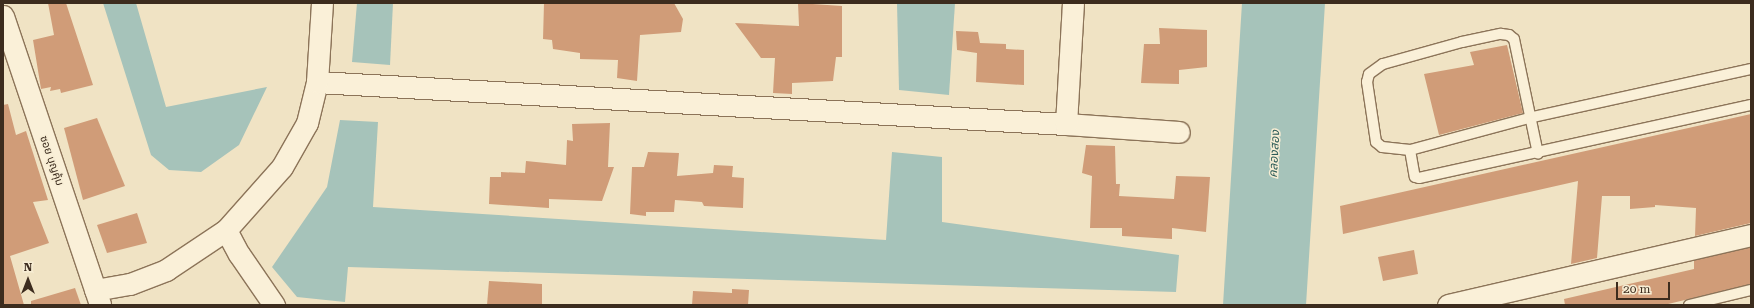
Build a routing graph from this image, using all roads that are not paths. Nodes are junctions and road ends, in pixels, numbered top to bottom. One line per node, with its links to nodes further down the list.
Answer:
1 (322, 3): 5 (street)
2 (1074, 3): 8 (street)
3 (3, 16): 15 (street, ซอย บุญคุ้ม)
4 (1751, 69): 7 (lane)
5 (317, 82): 8 (street); 12 (street)
6 (1751, 105): 11 (lane)
7 (1529, 118): 10 (lane); 10 (lane); 11 (lane)
8 (1066, 124): 9 (street)
9 (1179, 132)
10 (1410, 150): 11 (lane)
11 (1538, 154)
12 (226, 230): 15 (street); 16 (street)
13 (1751, 235): 17 (street)
14 (1751, 290): 18 (lane)
15 (97, 297)
16 (274, 305)
17 (1448, 305)
18 (1689, 305)

